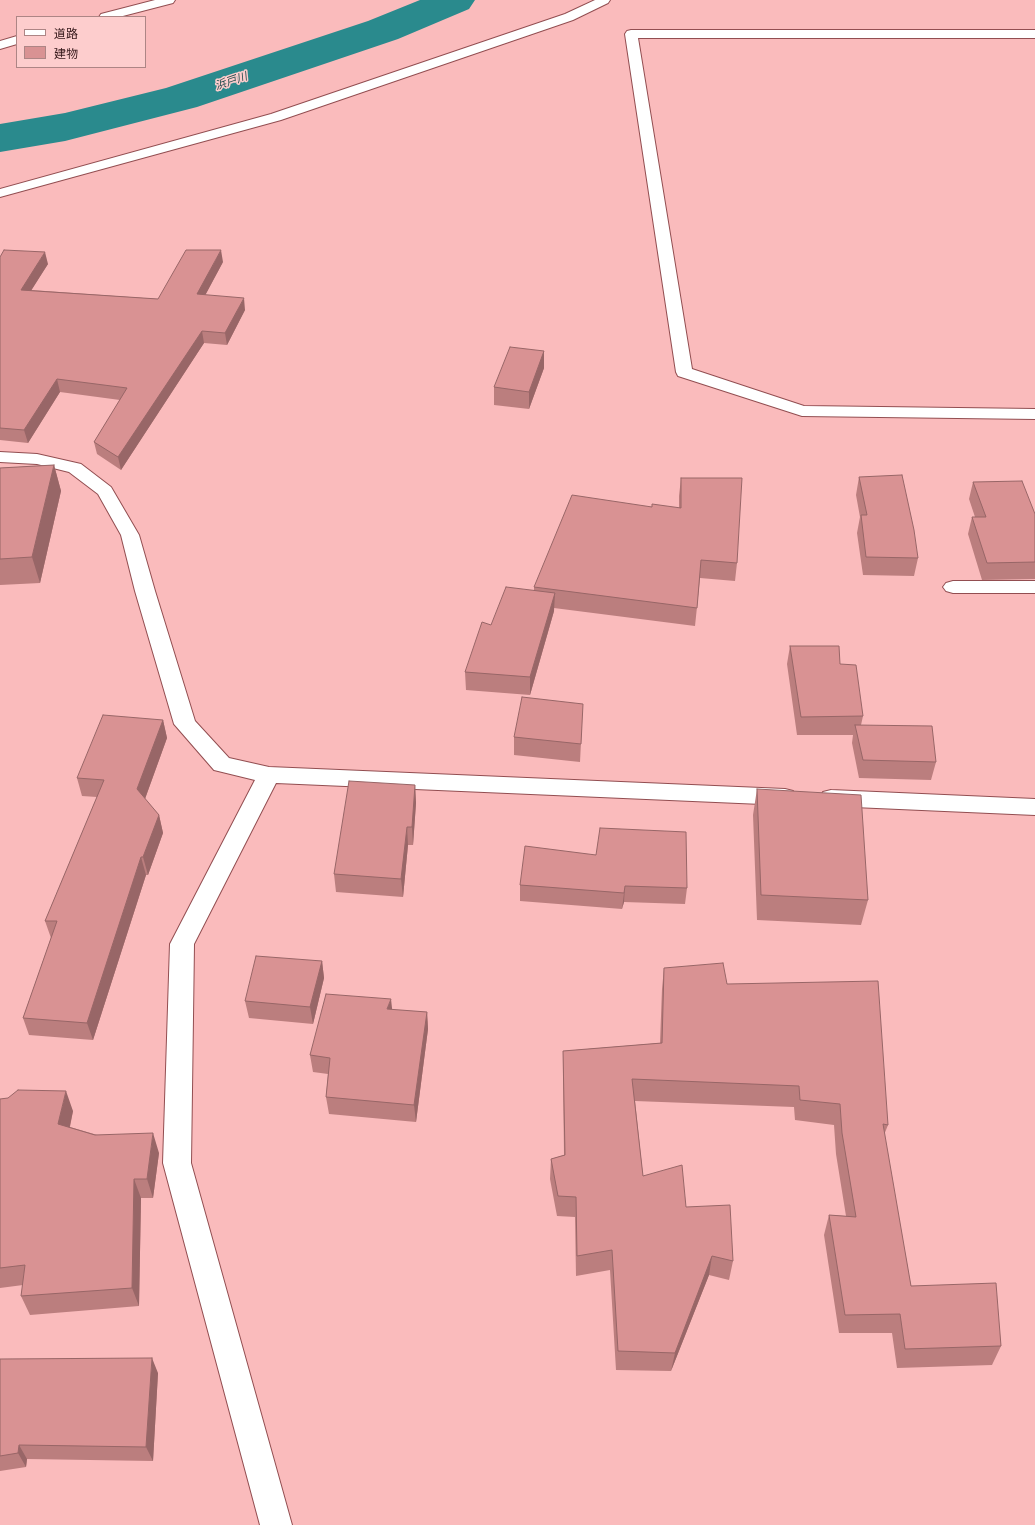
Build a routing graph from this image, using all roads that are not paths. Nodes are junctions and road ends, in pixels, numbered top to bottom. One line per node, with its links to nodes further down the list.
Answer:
1 (169, 0): 3 (street)
2 (604, 0): 7 (street)
3 (109, 16)
4 (1035, 34): 8 (street)
5 (16, 40): 6 (street)
6 (0, 45)
7 (0, 193)
8 (1035, 414)
9 (0, 457): 12 (street)
10 (953, 587): 11 (street)
11 (1035, 587)
12 (269, 775): 13 (street); 14 (street)
13 (1035, 807)
14 (276, 1525)

